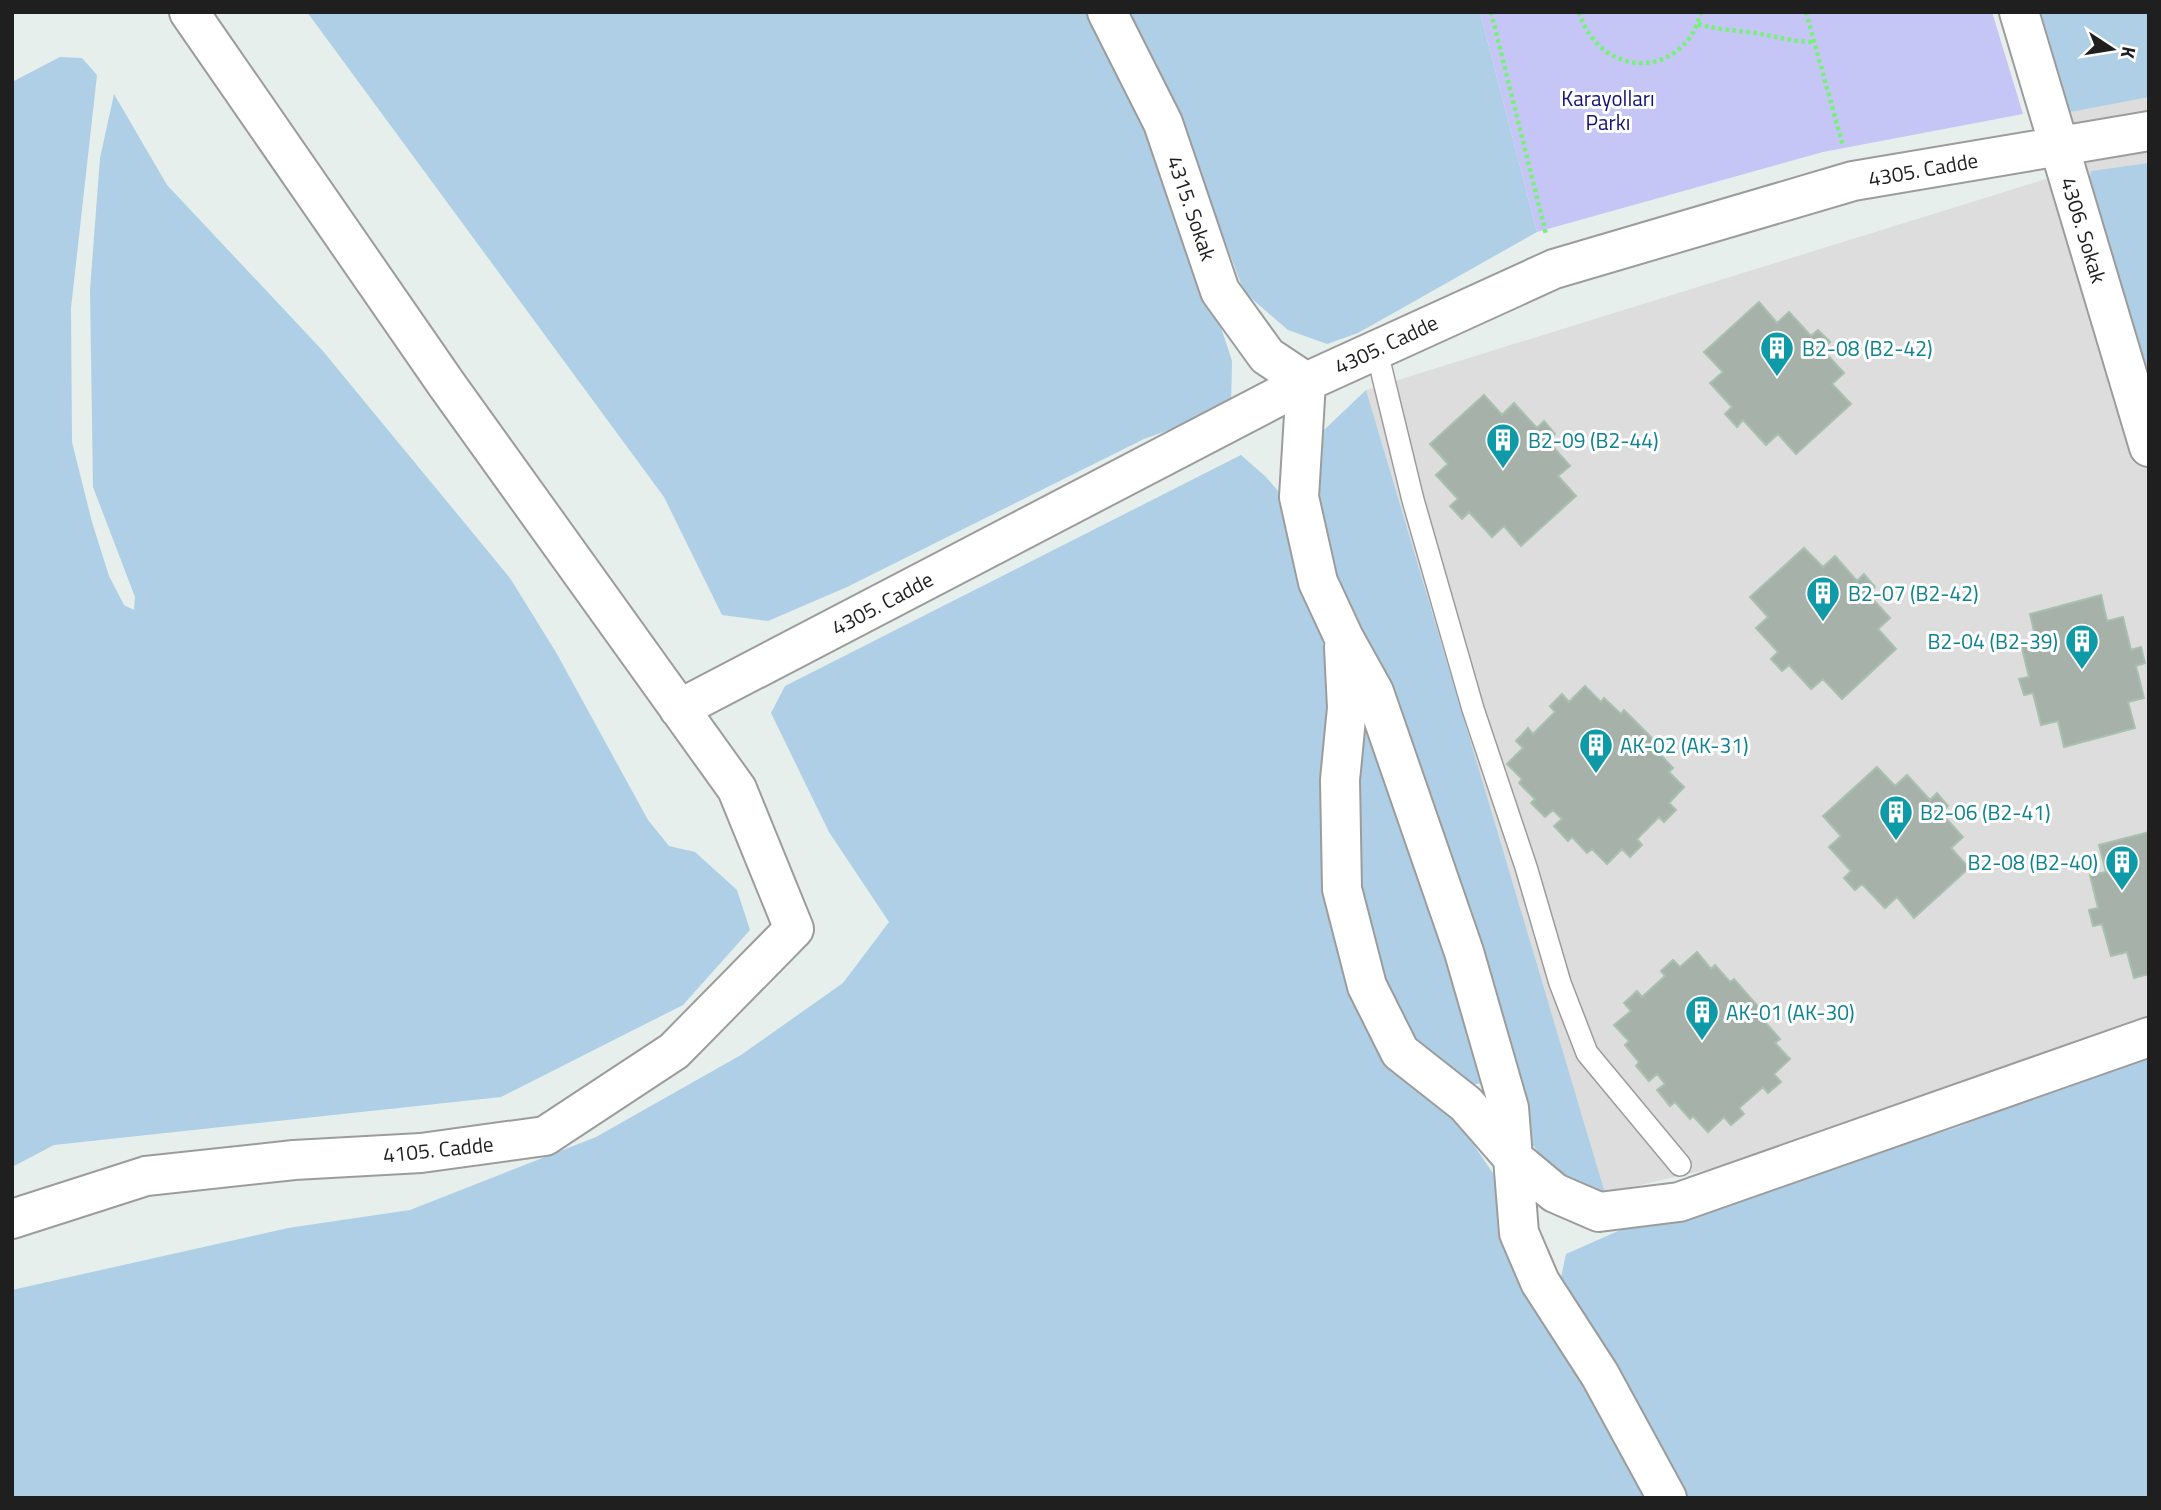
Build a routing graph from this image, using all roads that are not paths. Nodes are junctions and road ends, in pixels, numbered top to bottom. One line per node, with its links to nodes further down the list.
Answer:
1 (189, 12): 10 (street)
2 (1107, 12): 7 (street, 4315. Sokak)
3 (2019, 12): 5 (street, 4306. Sokak)
4 (2149, 131): 5 (street, 4305. Cadde)
5 (2059, 146): 6 (street, 4305. Cadde); 8 (street, 4306. Sokak)
6 (1376, 348): 7 (street, 4305. Cadde); 13 (lane)
7 (1306, 382): 9 (street); 10 (street, 4305. Cadde)
8 (2149, 447)
9 (1344, 638): 12 (street); 12 (street)
10 (679, 709): 14 (street, 4105. Cadde)
11 (2149, 1037): 12 (street)
12 (1513, 1158): 15 (street)
13 (1680, 1165)
14 (12, 1219)
15 (1667, 1498)

